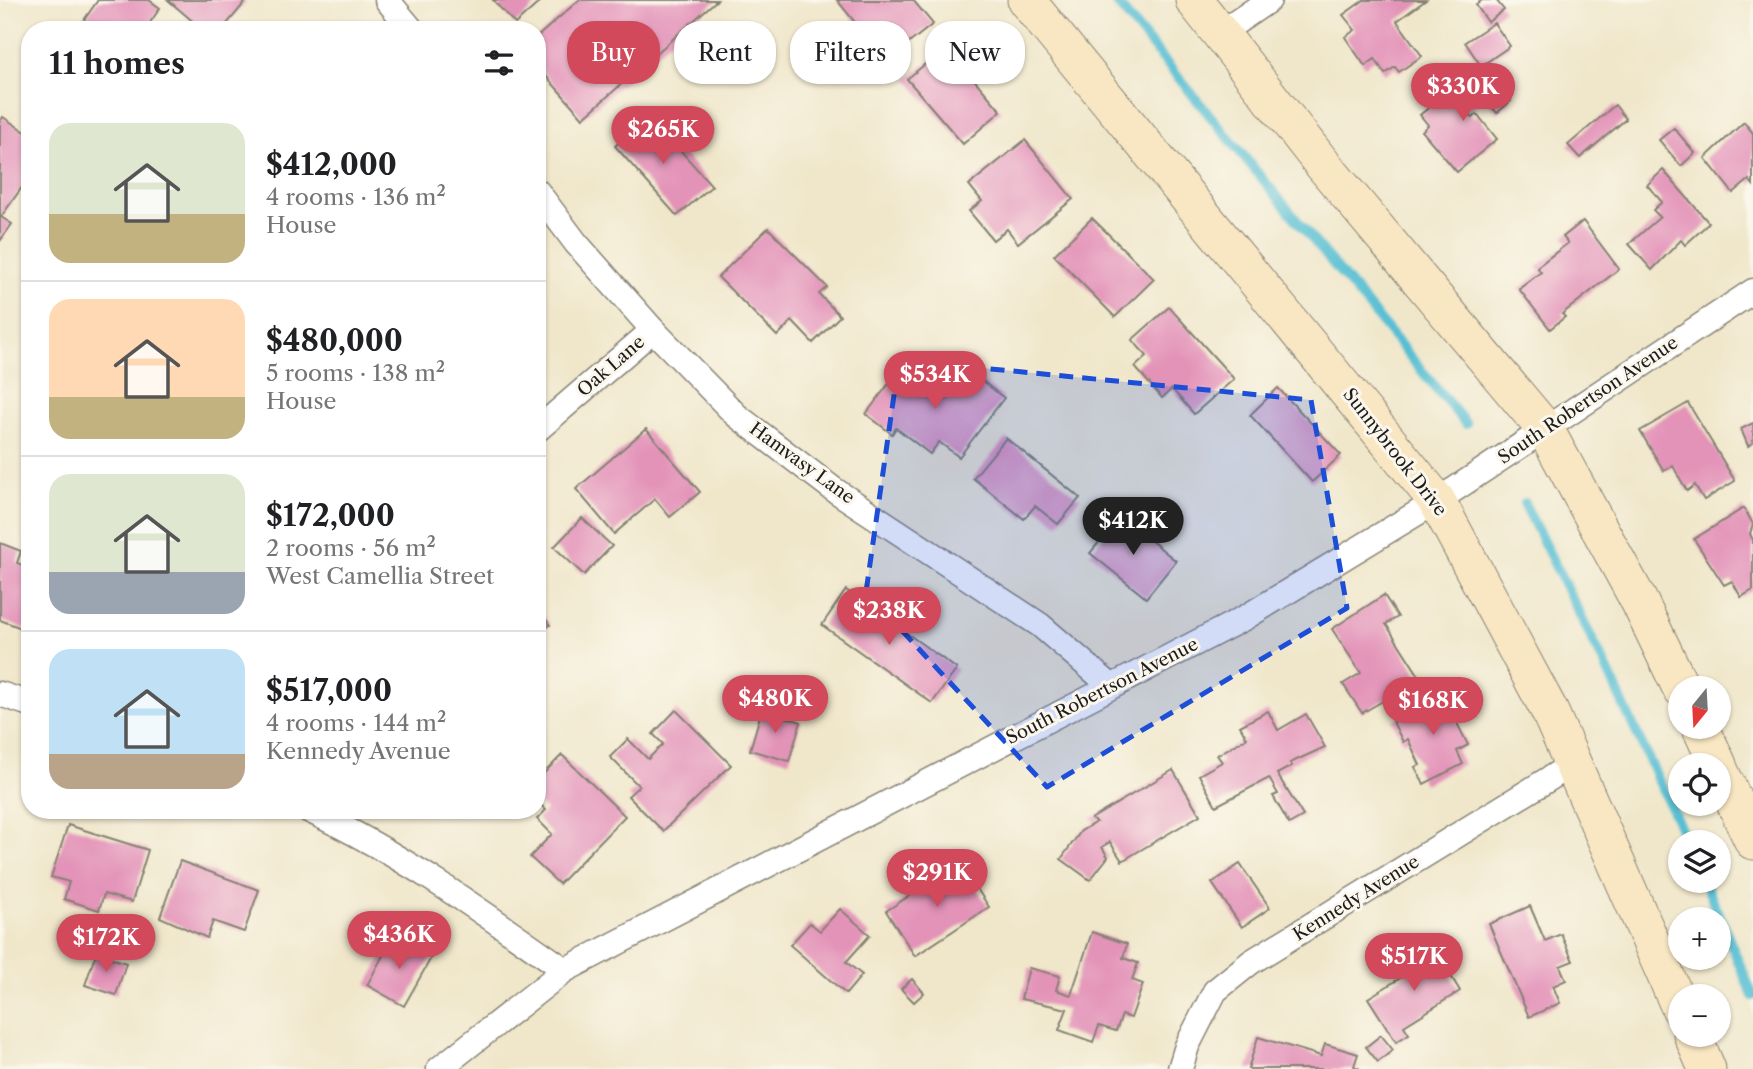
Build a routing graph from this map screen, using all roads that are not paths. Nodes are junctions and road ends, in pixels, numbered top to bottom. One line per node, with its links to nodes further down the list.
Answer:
1 (387, 0): 5 (street)
2 (1026, 0): 12 (main road, Sunnybrook Drive)
3 (1194, 0): 6 (main road)
4 (1269, 0): 6 (street)
5 (404, 21)
6 (1222, 32): 11 (main road)
7 (546, 203): 9 (street, Hamvasy Lane)
8 (1753, 290): 11 (street, South Robertson Avenue)
9 (653, 330): 10 (street, Oak Lane); 14 (street, Hamvasy Lane)
10 (546, 422)
11 (1545, 429): 12 (street, South Robertson Avenue); 13 (main road)
12 (1437, 501): 14 (street, South Robertson Avenue); 17 (main road, Sunnybrook Drive)
13 (1675, 676)
14 (1111, 687): 21 (street, South Robertson Avenue)
15 (0, 694): 16 (street)
16 (21, 701)
17 (1573, 764): 22 (main road, Sunnybrook Drive); 25 (street, Kennedy Avenue)
18 (1731, 794): 20 (main road)
19 (327, 819): 21 (street)
20 (1753, 841)
21 (565, 970): 24 (street, South Robertson Avenue)
22 (1669, 984)
23 (1698, 1047): 26 (main road)
24 (439, 1069)
25 (1180, 1069)
26 (1707, 1069)

